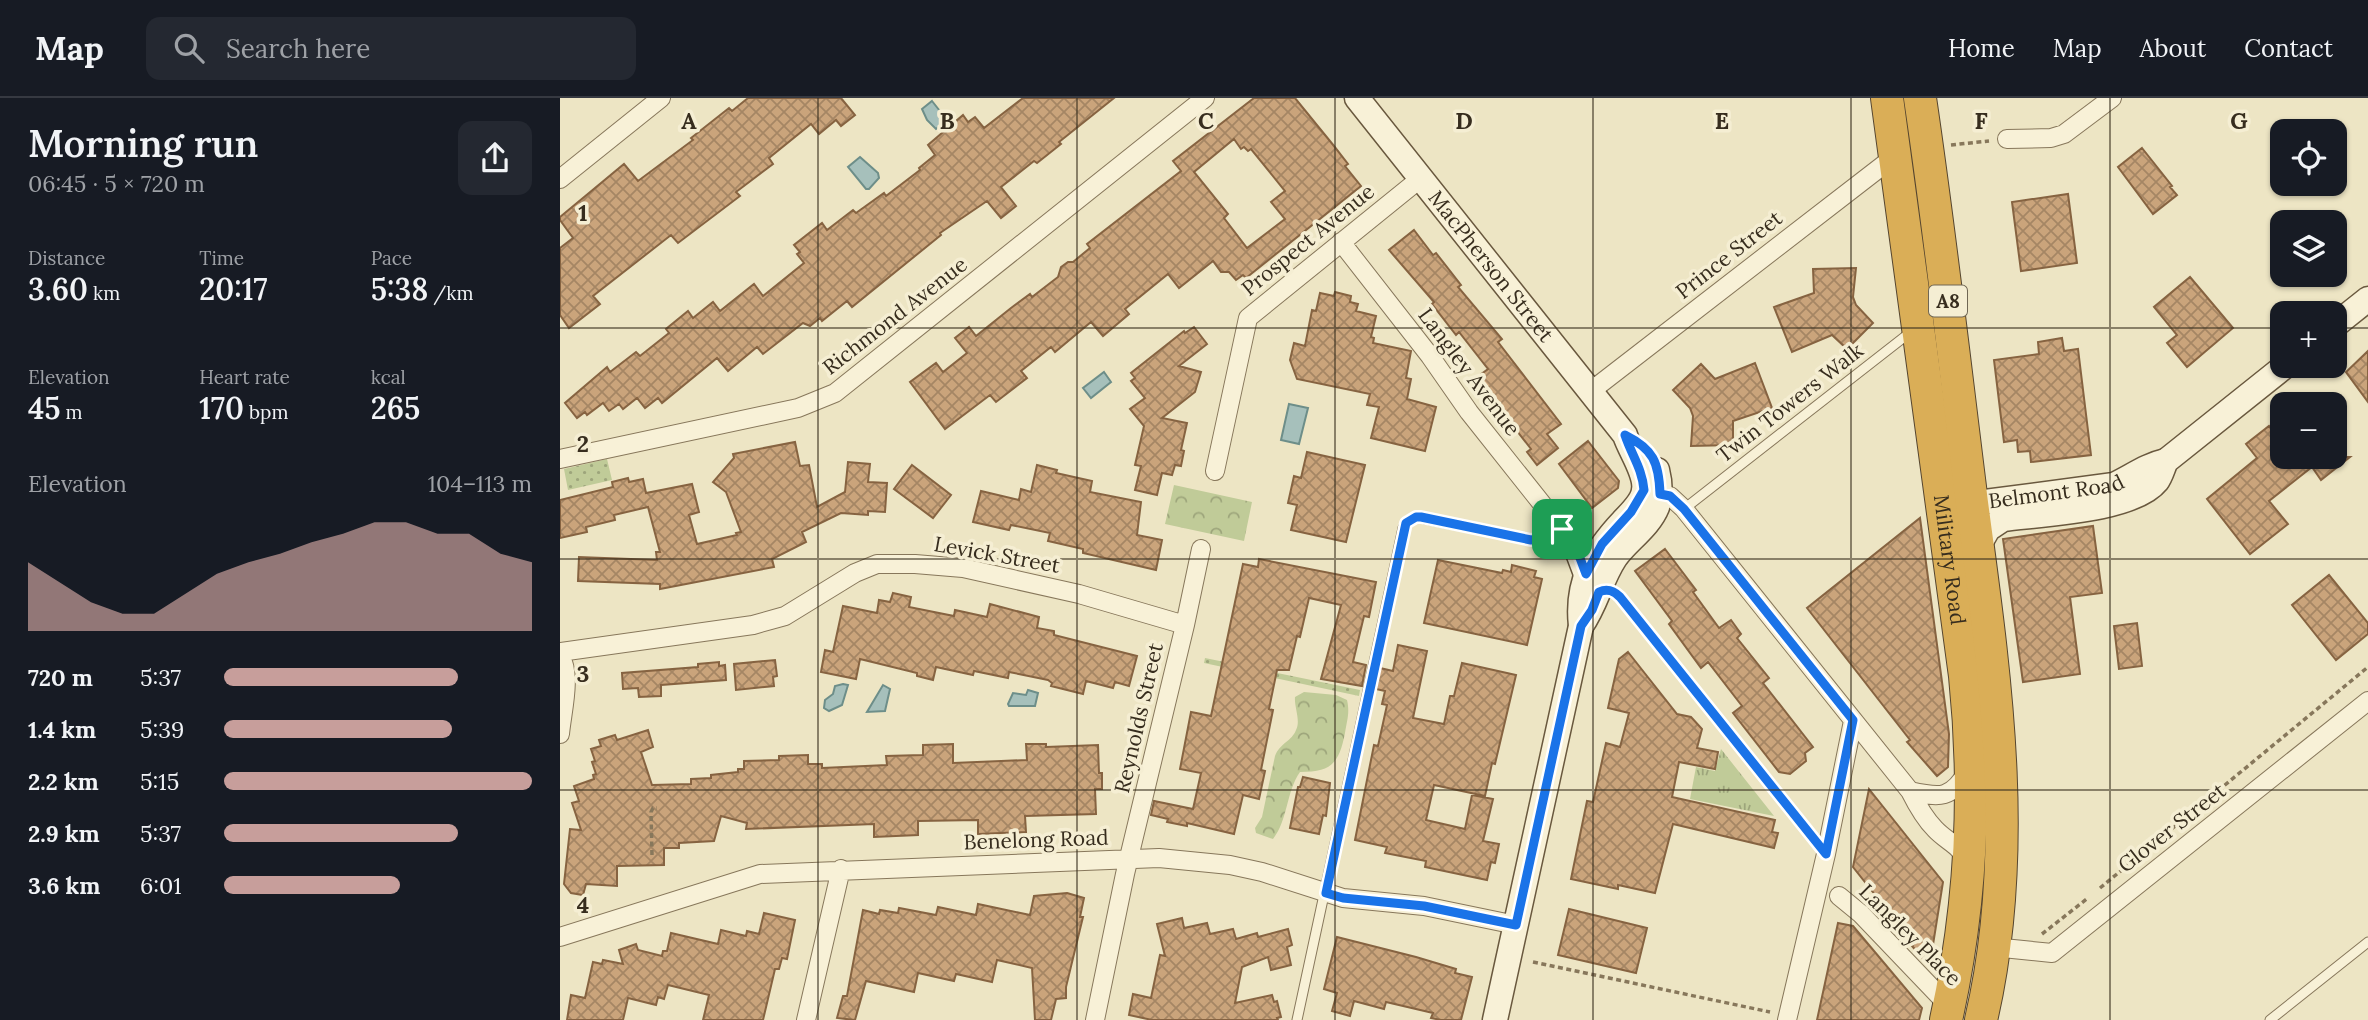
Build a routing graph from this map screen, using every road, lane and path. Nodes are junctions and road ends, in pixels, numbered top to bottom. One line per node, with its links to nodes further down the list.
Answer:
1 (661, 98): 7 (street)
2 (1205, 98): 20 (street, Richmond Avenue)
3 (1357, 98): 11 (main road, MacPherson Street)
4 (1887, 98): 10 (highway, Military Road / A8)
5 (1920, 98): 24 (highway, Military Road / A8)
6 (2112, 98): 8 (street)
7 (639, 105): 12 (street)
8 (2007, 139): 9 (path)
9 (1949, 145)
10 (1895, 156): 16 (highway, Military Road / A8); 18 (street, Prince Street)
11 (1421, 178): 13 (street, Prospect Avenue); 18 (main road, MacPherson Street)
12 (560, 179)
13 (1341, 242): 22 (street, Prospect Avenue); 26 (street, Langley Avenue)
14 (2368, 299): 15 (main road)
15 (2347, 316)
16 (1918, 326): 24 (highway, Military Road / A8); 25 (lane, Twin Towers Walk)
17 (2270, 378): 21 (main road, Belmont Road)
18 (1591, 391): 19 (main road, MacPherson Street)
19 (1625, 435): 23 (main road); 29 (main road)
20 (560, 459)
21 (2166, 461): 24 (main road, Belmont Road); 27 (main road, Belmont Road)
22 (1215, 471)
23 (1660, 494): 25 (street); 29 (main road)
24 (1957, 506): 27 (highway, Military Road / A8); 36 (highway, Military Road / A8)
25 (1684, 509): 34 (street)
26 (1562, 529): 29 (main road); 45 (lane)
27 (1979, 545): 52 (highway, Military Road / A8)
28 (1201, 549): 30 (street, Reynolds Street)
29 (1593, 583): 39 (lane); 48 (main road)
30 (1185, 625): 31 (street, Levick Street); 41 (street, Reynolds Street)
31 (561, 655): 35 (street)
32 (2368, 667): 44 (path, Glover Street)
33 (2368, 701): 52 (street, Glover Street)
34 (1853, 720): 37 (street); 39 (street)
35 (560, 734)
36 (1970, 768): 37 (street); 42 (highway, Military Road / A8)
37 (1910, 791): 42 (street)
38 (657, 808): 40 (path)
39 (1826, 854): 55 (street)
40 (652, 855)
41 (1130, 859): 43 (street, Benelong Road); 45 (street, Benelong Road); 57 (street, Reynolds Street)
42 (1970, 868): 54 (highway, Military Road / A8)
43 (841, 870): 49 (street, Benelong Road); 56 (street)
44 (2098, 890)
45 (1326, 893): 48 (street, Benelong Road); 58 (lane)
46 (1839, 896): 54 (street, Langley Place)
47 (2088, 898): 50 (path)
48 (1516, 925): 59 (main road)
49 (560, 937)
50 (2038, 937)
51 (2368, 942): 61 (lane)
52 (1993, 947): 60 (highway, Military Road / A8)
53 (1533, 962): 55 (path)
54 (1948, 1013)
55 (1787, 1018)
56 (806, 1020)
57 (1095, 1020)
58 (1297, 1020)
59 (1495, 1020)
60 (1981, 1020)
61 (2270, 1020)

